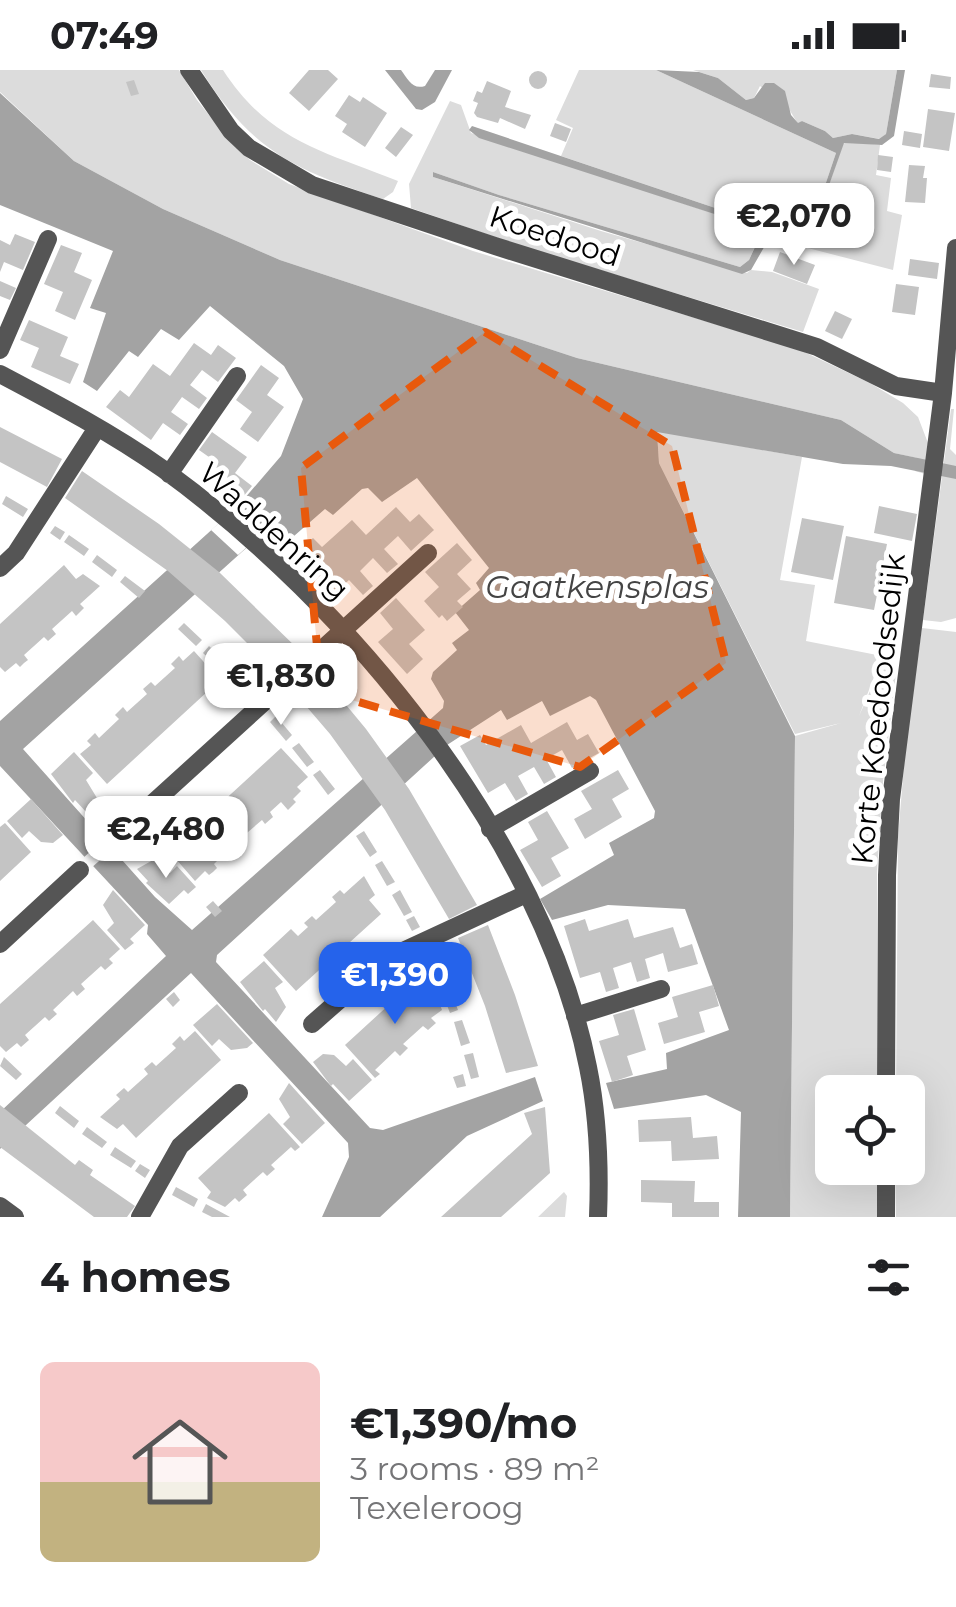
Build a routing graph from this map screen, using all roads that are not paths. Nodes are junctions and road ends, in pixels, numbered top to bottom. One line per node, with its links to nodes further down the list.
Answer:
1 (189, 70): 7 (street, Koedood)
2 (48, 240): 4 (street)
3 (956, 248): 7 (street, Korte Koedoodsedijk)
4 (0, 350)
5 (0, 374): 8 (street, Waddenring)
6 (237, 376): 9 (street, Waddenring)
7 (943, 393): 22 (street, Korte Koedoodsedijk)
8 (97, 428): 9 (street, Waddenring); 11 (street)
9 (169, 474): 12 (street, Waddenring)
10 (428, 553): 12 (street, Waddenring)
11 (0, 568)
12 (342, 630): 14 (street, Waddenring); 15 (street)
13 (590, 771): 14 (street)
14 (490, 829): 17 (street, Waddenring)
15 (120, 832)
16 (80, 870): 18 (street)
17 (526, 894): 20 (street, Waddenring); 21 (street)
18 (0, 944)
19 (661, 988): 20 (street)
20 (575, 1016): 28 (street, Waddenring)
21 (312, 1024)
22 (886, 1075)
23 (239, 1093): 27 (street)
24 (886, 1185): 29 (street)
25 (0, 1206): 26 (street)
26 (15, 1217)
27 (140, 1217)
28 (598, 1217)
29 (886, 1217)

